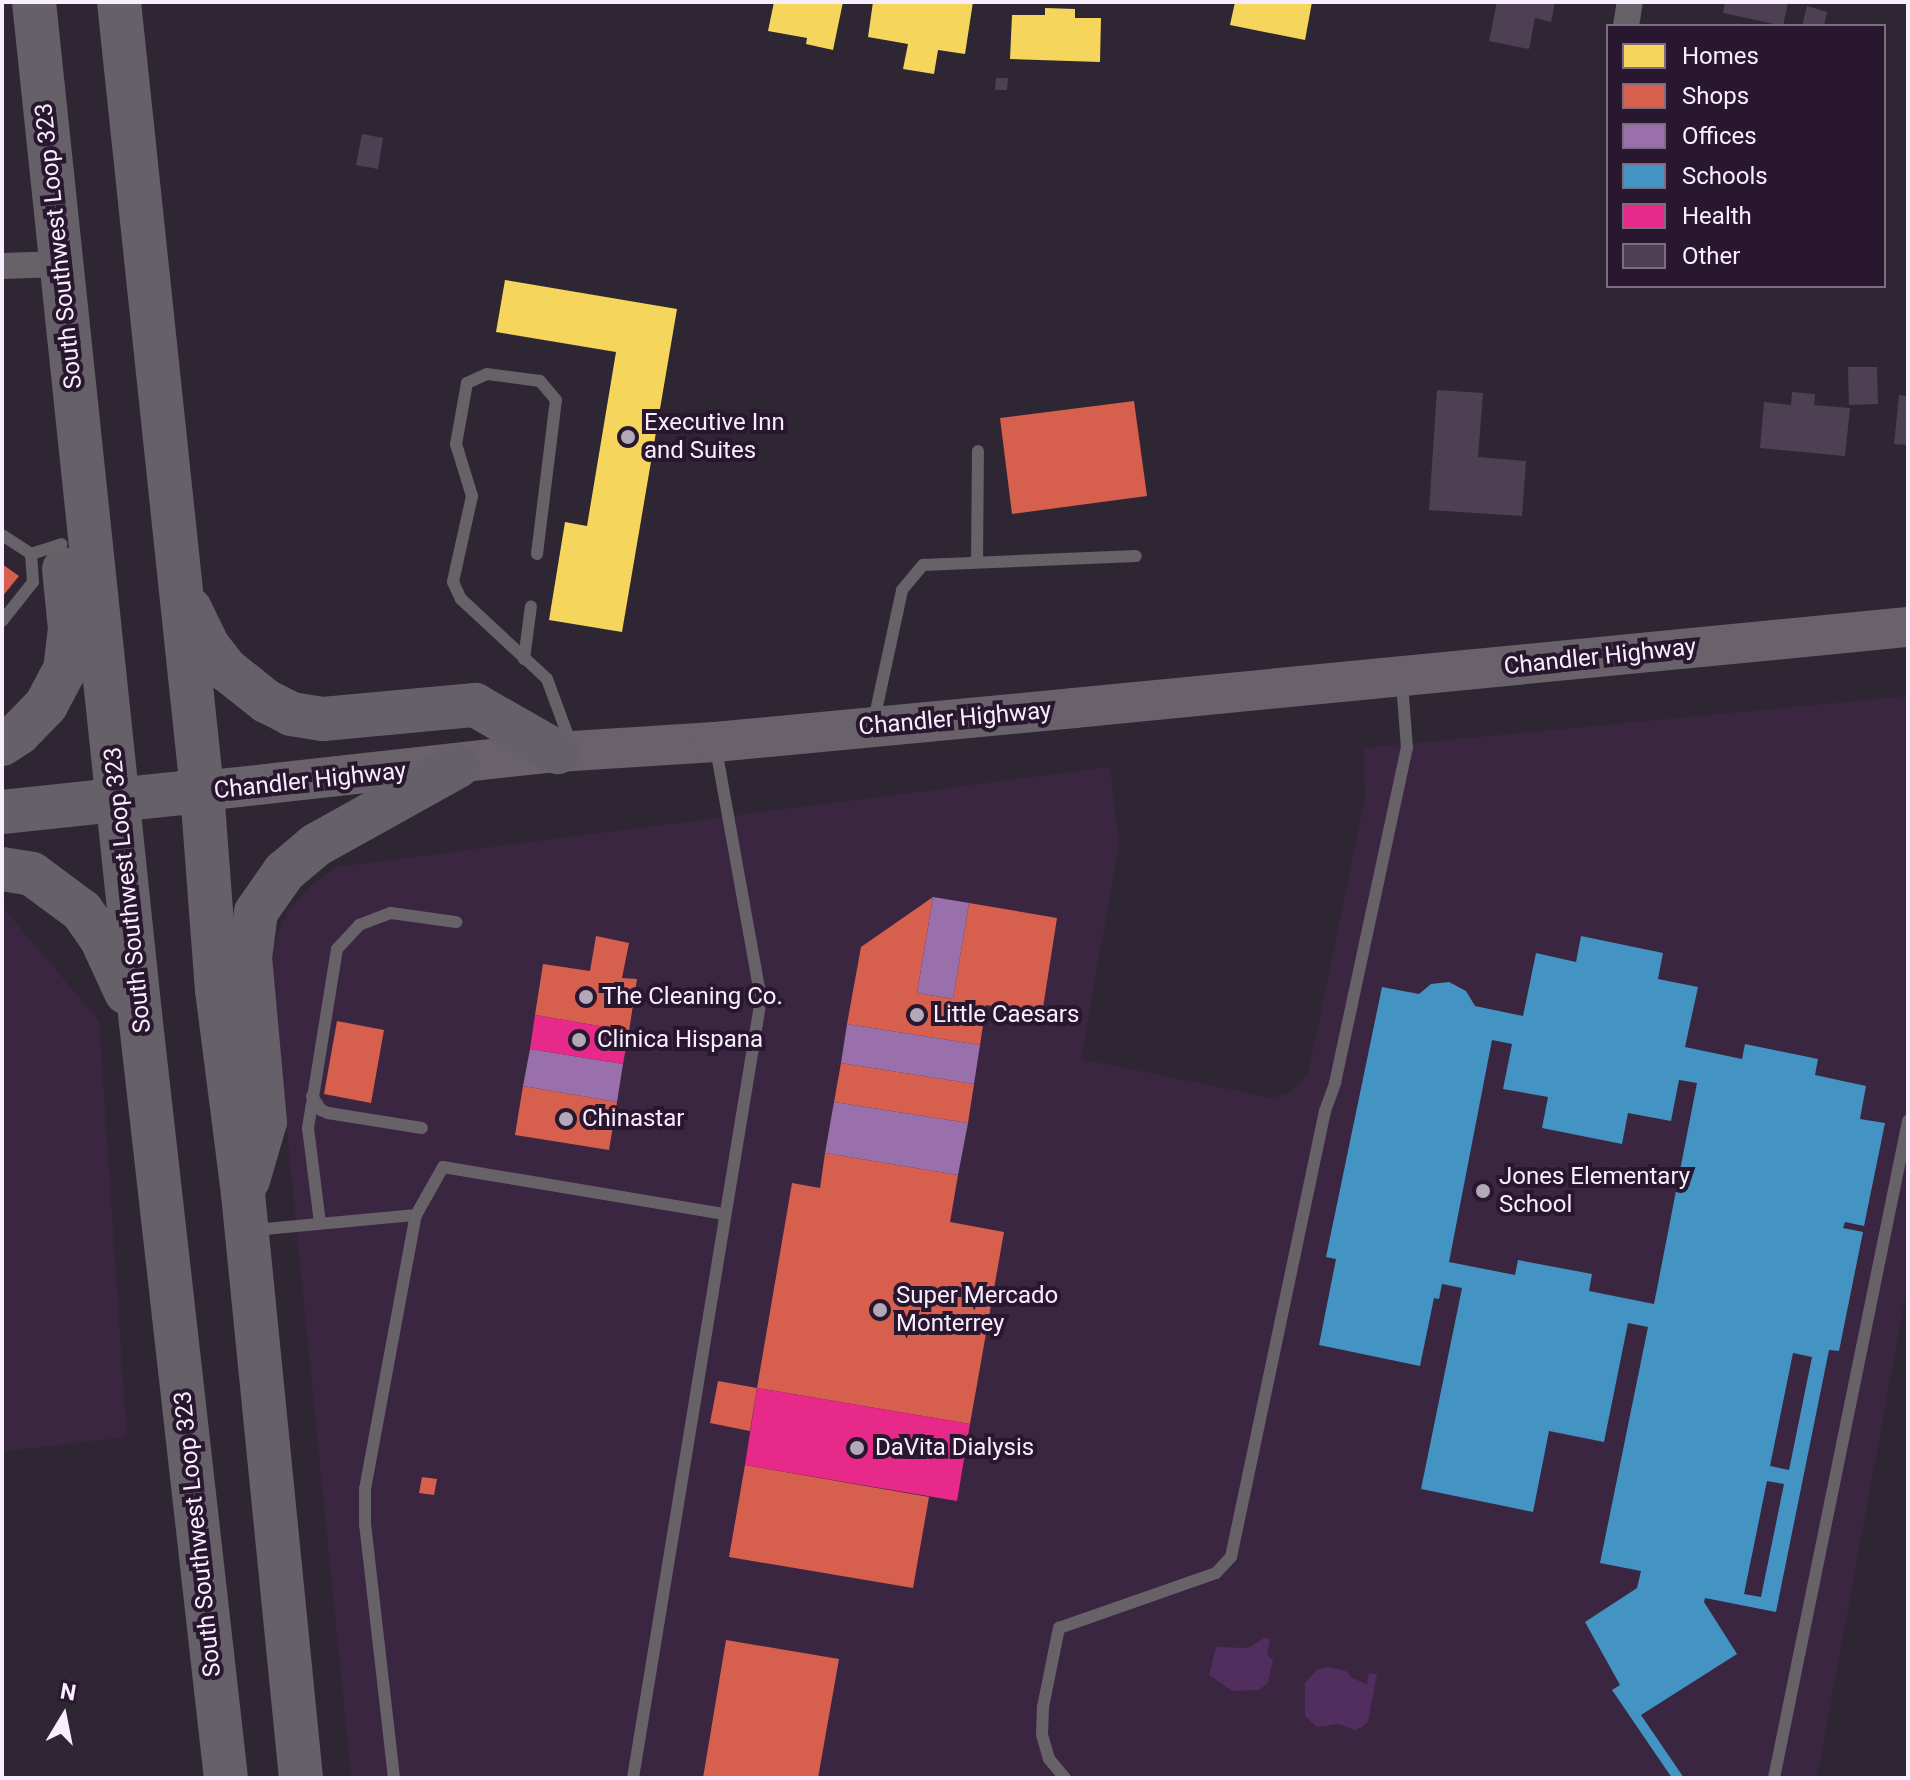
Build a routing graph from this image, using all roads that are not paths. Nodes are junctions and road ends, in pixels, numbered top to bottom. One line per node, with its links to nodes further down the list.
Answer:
1 (34, 2): 6 (highway, South Southwest Loop 323)
2 (119, 2): 14 (highway)
3 (1630, 2): 4 (street)
4 (1626, 24)
5 (2, 266): 6 (street)
6 (62, 274): 10 (highway); 26 (highway, South Southwest Loop 323)
7 (978, 451): 13 (lane)
8 (2, 526): 9 (lane)
9 (2, 535): 10 (lane)
10 (46, 549): 16 (lane); 22 (highway)
11 (537, 554): 18 (lane)
12 (1136, 556): 13 (lane)
13 (977, 562): 20 (lane)
14 (180, 586): 23 (highway); 25 (highway)
15 (531, 606): 18 (lane)
16 (4, 613)
17 (1908, 627): 19 (main road, Chandler Highway)
18 (524, 659): 23 (lane)
19 (1401, 676): 20 (main road, Chandler Highway); 42 (lane)
20 (873, 727): 21 (main road, Chandler Highway)
21 (715, 742): 23 (main road, Chandler Highway); 35 (lane)
22 (2, 744)
23 (565, 752): 24 (main road, Chandler Highway)
24 (458, 766): 25 (main road, Chandler Highway); 34 (highway)
25 (202, 791): 26 (highway, Chandler Highway); 34 (highway)
26 (120, 800): 27 (highway, Chandler Highway); 30 (highway, South Southwest Loop 323)
27 (2, 812)
28 (2, 869): 30 (highway)
29 (456, 922): 31 (lane)
30 (141, 1023): 38 (highway, South Southwest Loop 323)
31 (312, 1096): 33 (lane); 37 (lane)
32 (1908, 1121): 43 (lane)
33 (422, 1128)
34 (244, 1212): 37 (lane); 39 (highway)
35 (723, 1214): 36 (lane); 41 (lane)
36 (416, 1215): 37 (lane); 40 (lane)
37 (320, 1223)
38 (226, 1778)
39 (301, 1778)
40 (394, 1778)
41 (633, 1778)
42 (1065, 1778)
43 (1774, 1778)

